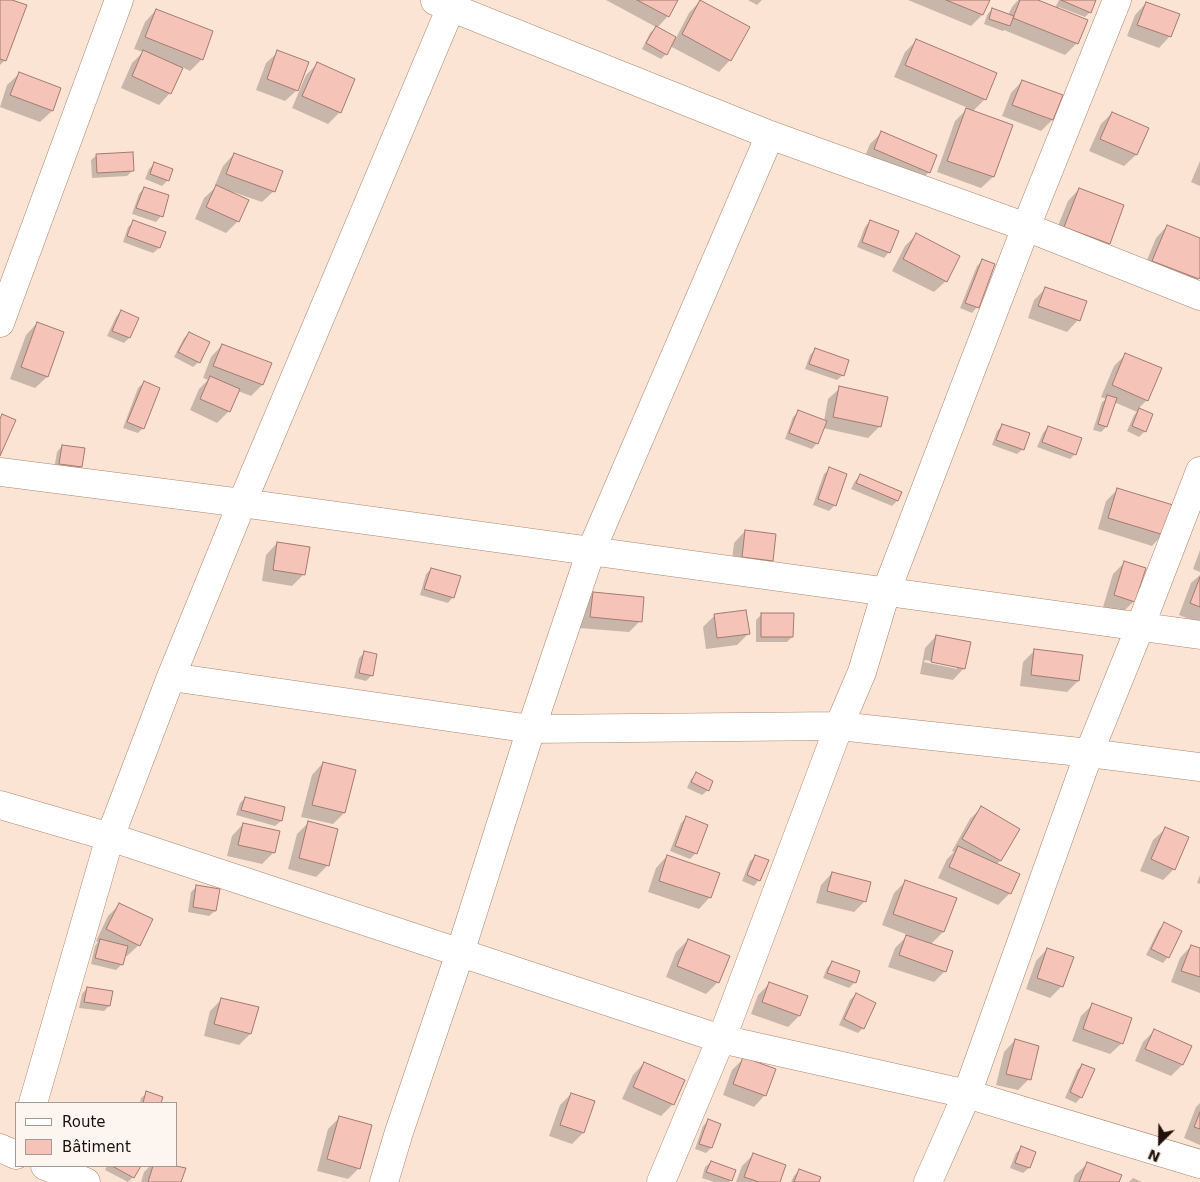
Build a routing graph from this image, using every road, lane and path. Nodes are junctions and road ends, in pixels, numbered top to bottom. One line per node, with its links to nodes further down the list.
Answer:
1 (119, 0): 7 (street)
2 (1116, 0): 5 (street)
3 (446, 2): 4 (street); 10 (street)
4 (770, 135): 5 (street); 11 (street)
5 (1026, 227): 6 (street); 12 (street)
6 (1200, 296)
7 (0, 323)
8 (1200, 471): 13 (street)
9 (0, 472): 10 (street)
10 (242, 503): 11 (street); 15 (street)
11 (591, 551): 12 (street); 17 (street)
12 (886, 592): 13 (street); 16 (street)
13 (1140, 627): 14 (street); 18 (street)
14 (1200, 635)
15 (171, 677): 17 (street); 21 (street)
16 (839, 726): 17 (street); 18 (street); 23 (street)
17 (531, 729): 22 (street)
18 (1089, 753): 19 (street); 24 (street)
19 (1200, 767)
20 (0, 805): 21 (street)
21 (110, 837): 22 (street); 25 (street)
22 (460, 953): 23 (street); 31 (street)
23 (721, 1039): 24 (street); 32 (street)
24 (966, 1094): 28 (street); 33 (street)
25 (33, 1102)
26 (0, 1148): 27 (street)
27 (15, 1155)
28 (1200, 1164)
29 (48, 1167): 30 (street)
30 (86, 1182)
31 (384, 1182)
32 (661, 1182)
33 (928, 1182)

